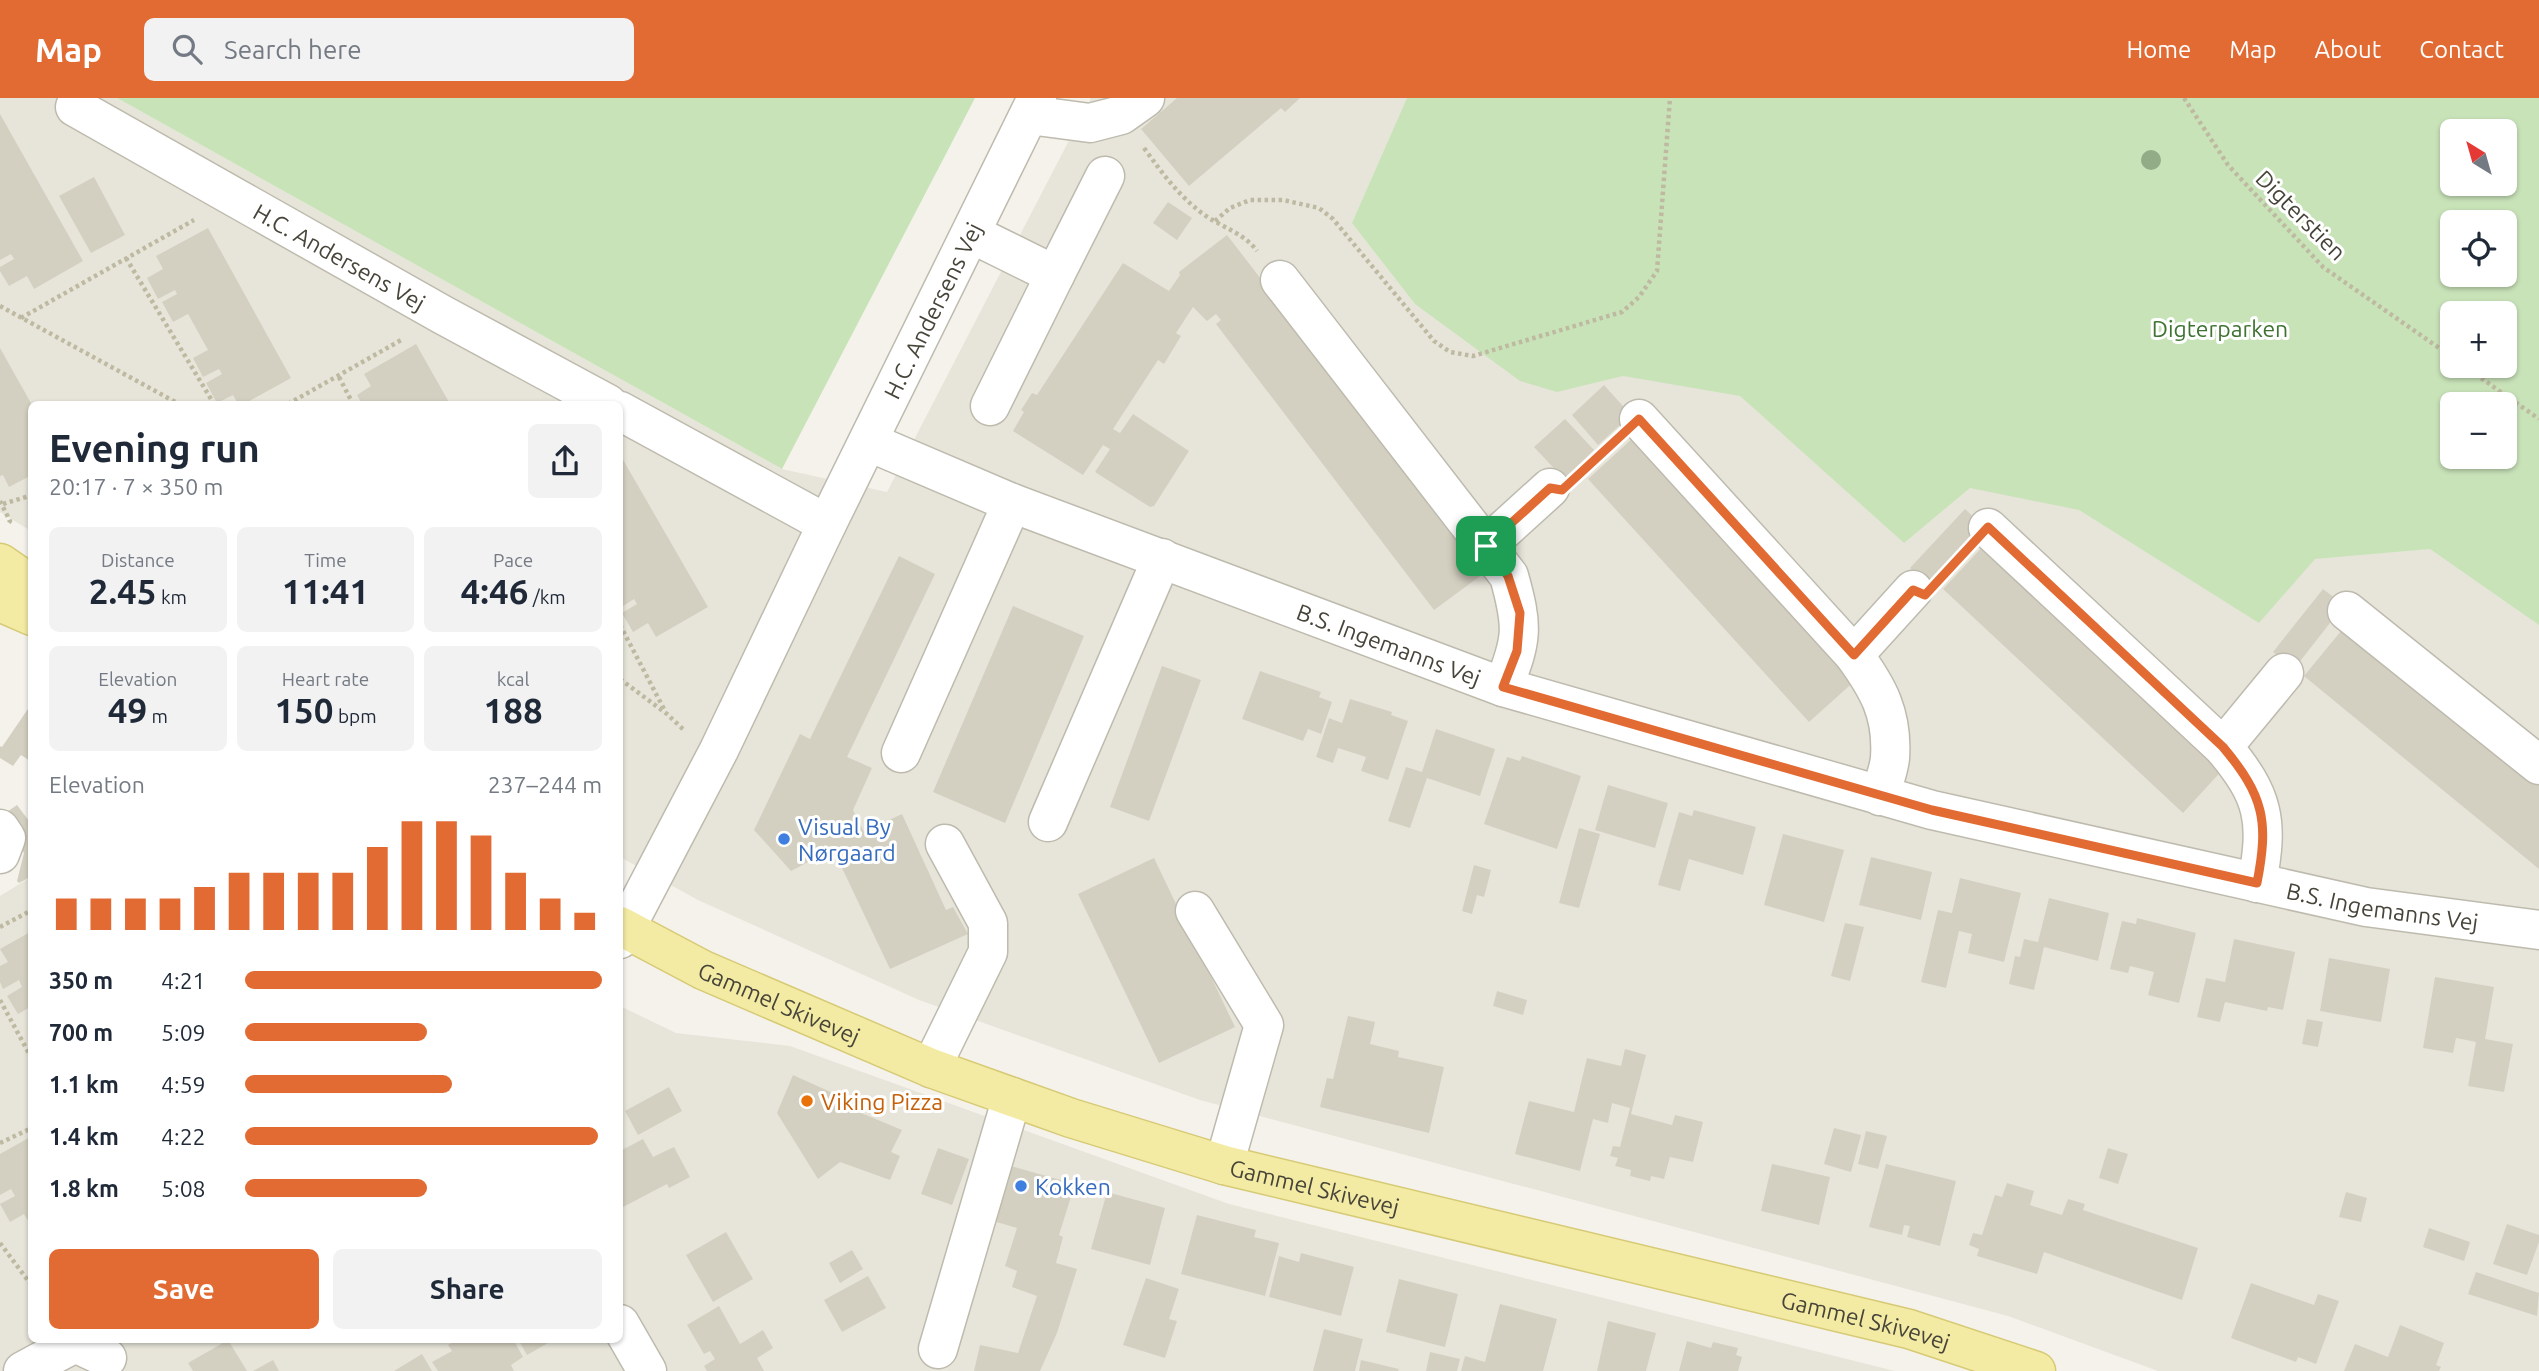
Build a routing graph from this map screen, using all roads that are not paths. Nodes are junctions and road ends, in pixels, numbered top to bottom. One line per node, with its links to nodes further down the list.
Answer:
1 (1033, 106): 2 (street); 5 (street, H.C. Andersens Vej)
2 (1133, 106)
3 (75, 107): 8 (street, H.C. Andersens Vej)
4 (1105, 176): 6 (street)
5 (972, 234): 6 (street); 12 (street, H.C. Andersens Vej)
6 (1055, 275): 9 (street)
7 (1280, 280): 18 (street)
8 (602, 401)
9 (990, 406)
10 (623, 413): 15 (street)
11 (1639, 419): 25 (street)
12 (869, 442): 14 (street, B.S. Ingemanns Vej); 15 (street, H.C. Andersens Vej)
13 (1550, 488): 18 (street)
14 (1012, 503): 19 (street, B.S. Ingemanns Vej); 29 (street)
15 (827, 524): 38 (street, H.C. Andersens Vej)
16 (1988, 527): 28 (street)
17 (2, 546): 20 (main road)
18 (1486, 546): 27 (street)
19 (1161, 558): 27 (street, B.S. Ingemanns Vej); 32 (street)
20 (28, 580)
21 (1913, 590): 25 (street)
22 (0, 602): 24 (main road)
23 (2347, 611): 30 (street)
24 (28, 614)
25 (1854, 655): 31 (street)
26 (2284, 673): 28 (street)
27 (1503, 687): 31 (street, B.S. Ingemanns Vej)
28 (2223, 747): 36 (street)
29 (901, 753)
30 (2539, 765)
31 (1880, 796): 36 (street, B.S. Ingemanns Vej)
32 (1048, 822)
33 (0, 830): 35 (street)
34 (945, 844): 41 (street)
35 (0, 854)
36 (2257, 883): 39 (street, B.S. Ingemanns Vej)
37 (1195, 911): 43 (street)
38 (623, 927)
39 (2539, 930)
40 (623, 932): 41 (main road, Gammel Skivevej)
41 (931, 1068): 42 (main road, Gammel Skivevej)
42 (1012, 1097): 43 (main road, Gammel Skivevej); 45 (street)
43 (1224, 1165): 49 (main road, Gammel Skivevej)
44 (623, 1329): 48 (street)
45 (938, 1349)
46 (111, 1356): 47 (street)
47 (23, 1371)
48 (647, 1371)
49 (2036, 1371)

